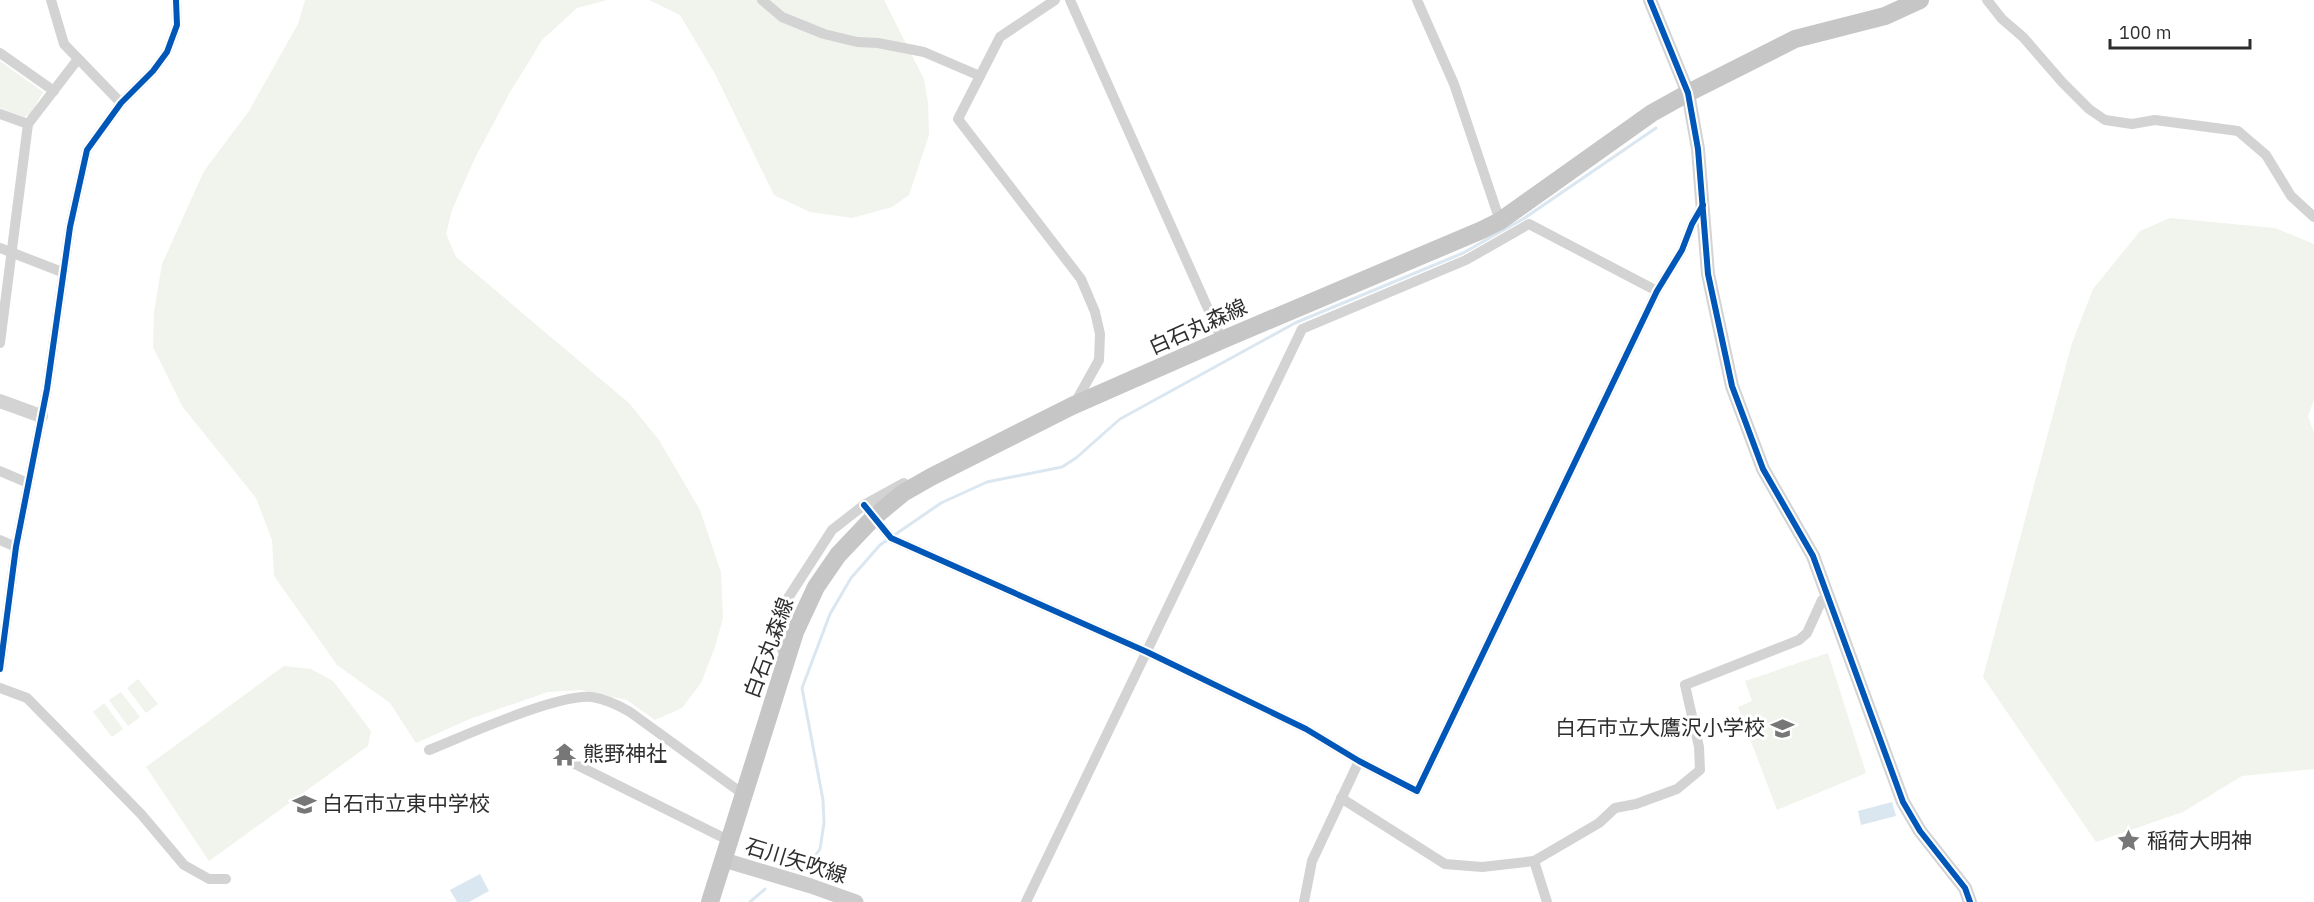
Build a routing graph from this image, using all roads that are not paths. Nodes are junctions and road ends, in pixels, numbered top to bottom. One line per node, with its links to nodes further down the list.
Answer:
1 (51, 0): 11 (street)
2 (176, 0): 15 (street)
3 (762, 0): 12 (street)
4 (1055, 0): 12 (street)
5 (1070, 0): 25 (street)
6 (1417, 0): 20 (street)
7 (1650, 0): 14 (street)
8 (1920, 0): 14 (main road, 白石丸森線)
9 (1987, 0): 19 (street)
10 (0, 53): 13 (street)
11 (78, 59): 13 (street); 15 (street)
12 (980, 76): 28 (street)
13 (54, 91): 17 (street)
14 (1688, 93): 18 (street); 20 (main road, 白石丸森線)
15 (121, 103): 23 (street)
16 (0, 114): 17 (street)
17 (28, 124): 22 (street)
18 (1703, 205): 24 (street); 35 (street)
19 (2314, 217)
20 (1500, 221): 25 (main road, 白石丸森線)
21 (0, 248): 22 (street)
22 (12, 252): 23 (street); 26 (street)
23 (62, 272): 29 (street)
24 (1657, 291): 37 (street); 41 (street)
25 (1222, 340): 28 (main road, 白石丸森線)
26 (0, 344)
27 (0, 401): 29 (street)
28 (1072, 406): 32 (main road, 白石丸森線)
29 (41, 416): 31 (street)
30 (0, 471): 31 (street)
31 (28, 483): 34 (street)
32 (869, 511): 37 (street); 43 (main road, 白石丸森線)
33 (0, 540): 34 (street)
34 (16, 547): 36 (street)
35 (1830, 598): 47 (street); 54 (street)
36 (4, 609): 38 (street)
37 (1147, 652): 41 (street); 51 (street)
38 (0, 669)
39 (0, 688): 48 (street)
40 (429, 750): 43 (street)
41 (1359, 761): 44 (street)
42 (575, 764): 45 (street)
43 (743, 794): 45 (main road, 白石丸森線)
44 (1341, 798): 47 (street); 52 (street)
45 (729, 841): 46 (main road, 白石丸森線)
46 (724, 860): 49 (main road, 白石丸森線); 50 (main road, 石川矢吹線)
47 (1534, 861): 53 (street)
48 (226, 879)
49 (710, 902)
50 (856, 902)
51 (1026, 902)
52 (1304, 902)
53 (1547, 902)
54 (1970, 902)

